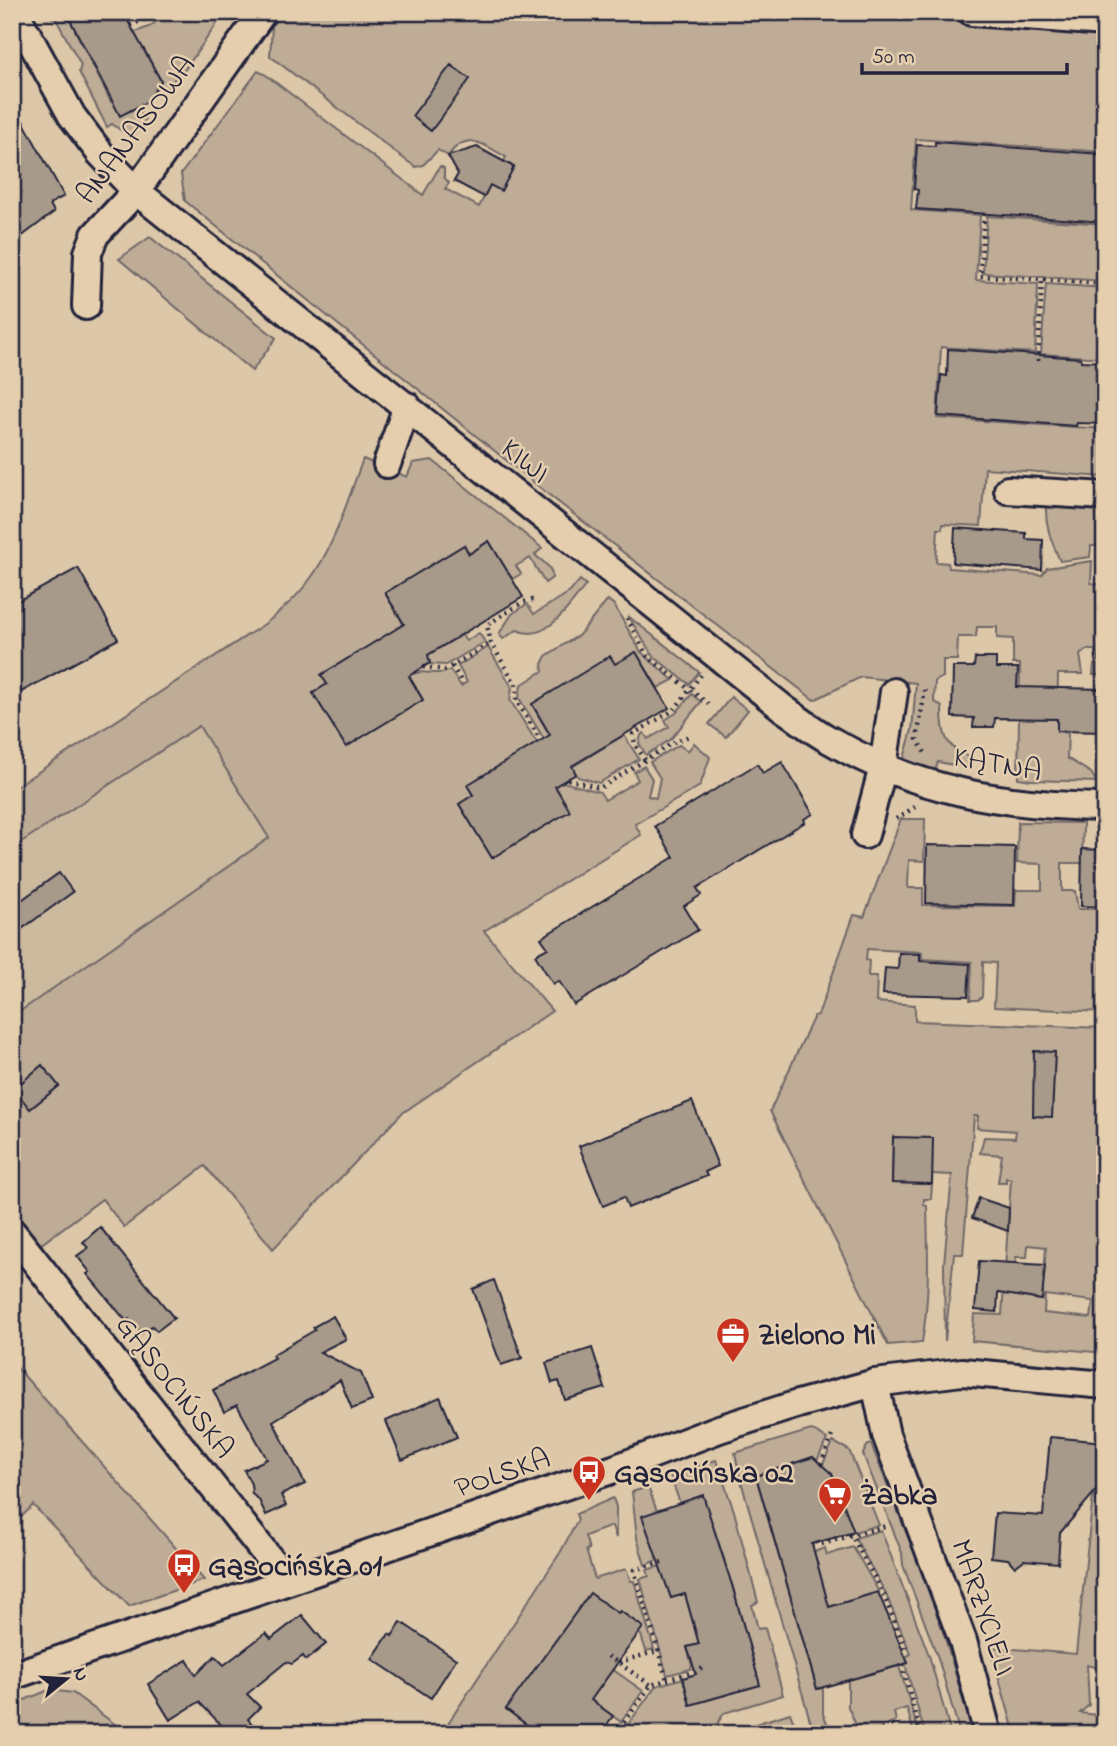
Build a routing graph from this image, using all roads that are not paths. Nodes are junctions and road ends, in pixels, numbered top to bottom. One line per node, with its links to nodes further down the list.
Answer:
1 (15, 12): 5 (street, KIWI)
2 (263, 12): 5 (street, ANANASOWA)
3 (972, 12): 4 (street)
4 (1105, 22)
5 (136, 191): 6 (street, ANANASOWA); 7 (street, KIWI)
6 (86, 306)
7 (407, 406): 8 (street); 12 (street, KIWI)
8 (387, 464)
9 (1008, 490): 10 (street)
10 (1105, 496)
11 (894, 692): 12 (street)
12 (883, 768): 13 (street, KĄTNA); 14 (street)
13 (1105, 807)
14 (865, 835)
15 (12, 1232): 18 (street, GĄSOCIŃSKA)
16 (875, 1383): 17 (street, POLSKA); 18 (street, POLSKA); 20 (street, MARZYCIELI)
17 (1105, 1385)
18 (287, 1581): 19 (street, POLSKA)
19 (12, 1676)
20 (988, 1734)

